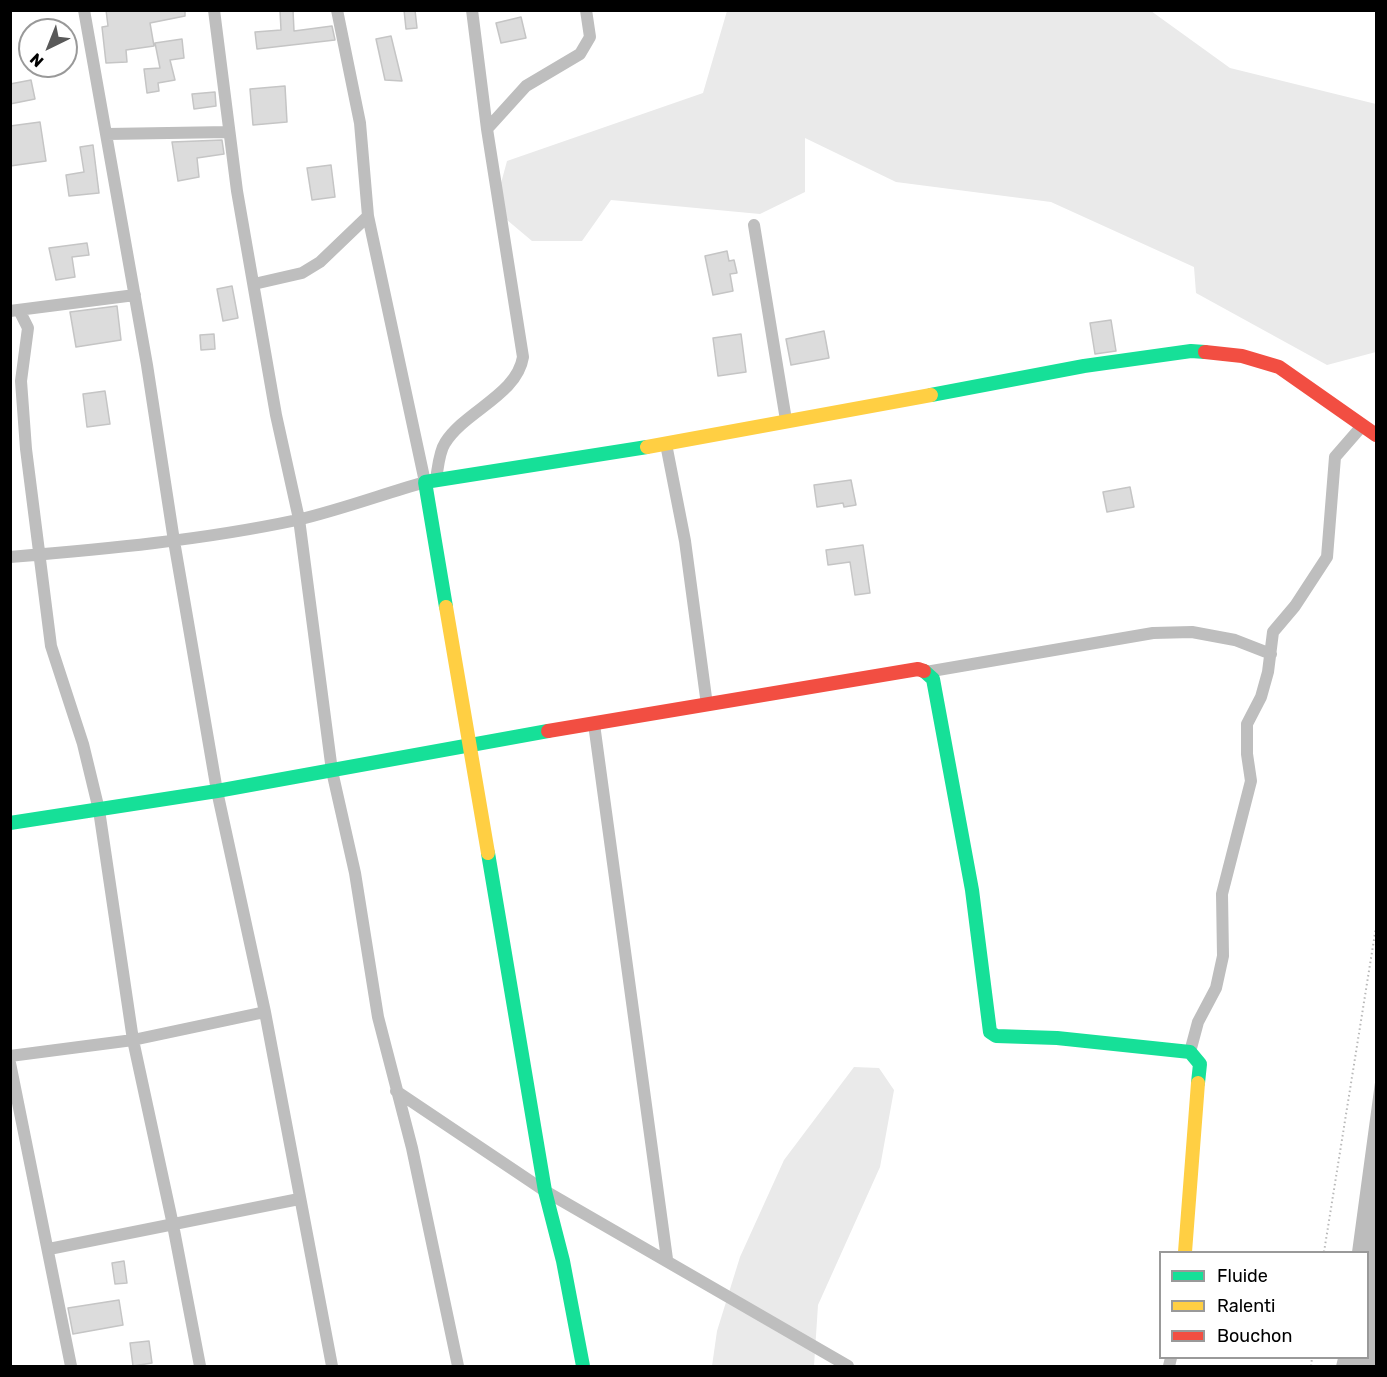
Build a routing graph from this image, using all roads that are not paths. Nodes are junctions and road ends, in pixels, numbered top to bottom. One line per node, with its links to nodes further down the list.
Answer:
1 (84, 10): 8 (street)
2 (214, 10): 7 (street)
3 (337, 10): 9 (street)
4 (472, 10): 6 (street)
5 (586, 10): 6 (street)
6 (487, 129): 18 (street)
7 (229, 132): 8 (street); 11 (street)
8 (107, 134): 12 (street)
9 (368, 216): 11 (street); 18 (street)
10 (754, 225): 14 (street)
11 (254, 284): 19 (street)
12 (135, 295): 13 (street); 20 (street)
13 (15, 310): 21 (street)
14 (786, 420): 15 (street); 17 (street)
15 (1362, 426): 16 (street); 23 (street)
16 (1377, 435)
17 (666, 444): 18 (street); 25 (street)
18 (430, 480): 19 (street); 27 (street)
19 (299, 519): 20 (street); 28 (street)
20 (174, 541): 21 (street); 29 (street)
21 (39, 554): 22 (street); 30 (street)
22 (10, 557)
23 (1271, 654): 24 (street); 34 (street)
24 (926, 672): 25 (street); 34 (street)
25 (707, 705): 26 (street)
26 (594, 724): 27 (street); 43 (street)
27 (470, 747): 28 (street); 38 (street)
28 (332, 771): 29 (street); 37 (street)
29 (217, 792): 30 (street); 32 (street)
30 (99, 810): 31 (street); 33 (street)
31 (10, 823)
32 (265, 1012): 33 (street); 39 (street)
33 (133, 1040): 35 (street); 40 (street)
34 (1190, 1052): 42 (street)
35 (10, 1056)
36 (10, 1063): 41 (street)
37 (396, 1091): 38 (street); 47 (street)
38 (545, 1191): 43 (street); 48 (street)
39 (299, 1199): 40 (street); 46 (street)
40 (173, 1225): 41 (street); 45 (street)
41 (49, 1249): 44 (street)
42 (1185, 1251)
43 (667, 1259): 49 (street)
44 (71, 1366)
45 (200, 1366)
46 (332, 1366)
47 (458, 1366)
48 (583, 1366)
49 (848, 1366)

